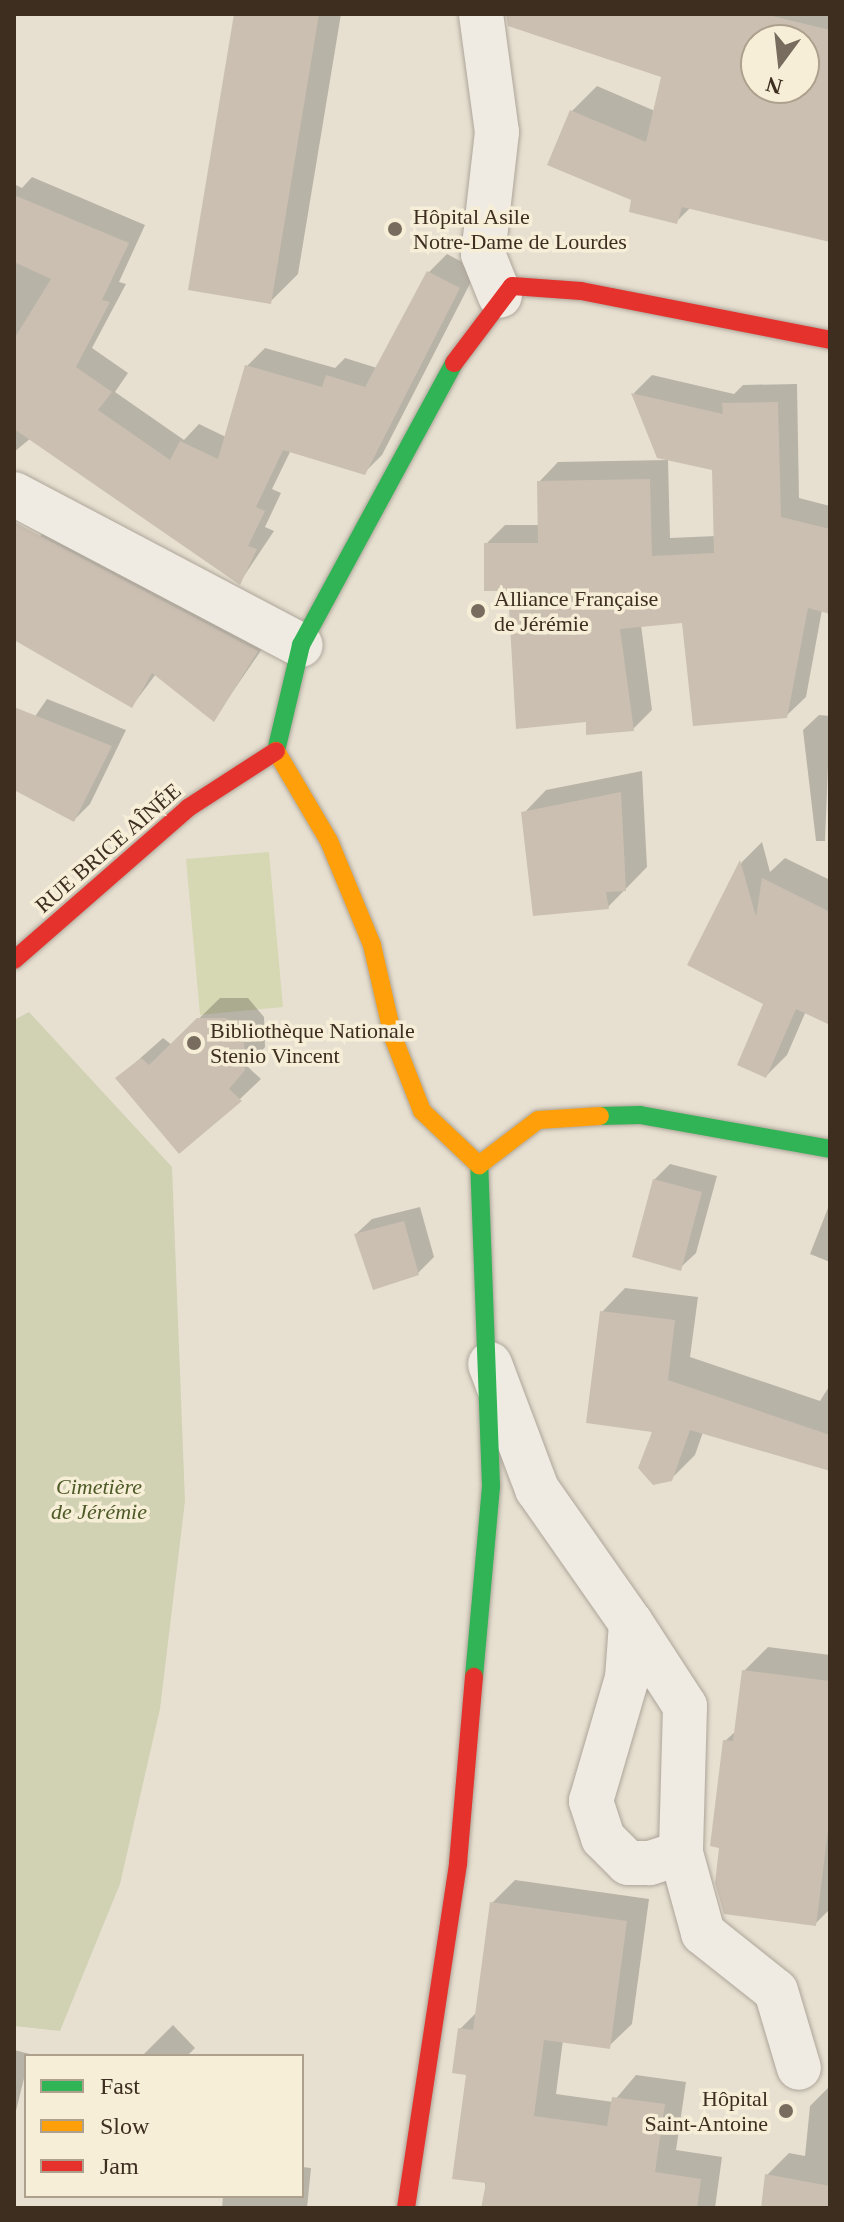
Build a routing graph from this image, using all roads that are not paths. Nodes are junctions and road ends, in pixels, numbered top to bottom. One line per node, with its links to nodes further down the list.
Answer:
1 (481, 14): 2 (street)
2 (500, 296): 3 (street); 5 (street)
3 (830, 340)
4 (14, 494): 5 (street)
5 (301, 645): 6 (street)
6 (276, 751): 7 (street, RUE BRICE AÎNÉE); 9 (street)
7 (14, 960)
8 (830, 1149): 9 (street)
9 (479, 1165): 10 (street)
10 (484, 1351): 11 (street); 14 (street)
11 (631, 1623): 12 (street); 12 (street)
12 (681, 1853): 13 (street)
13 (799, 2068)
14 (406, 2208)

